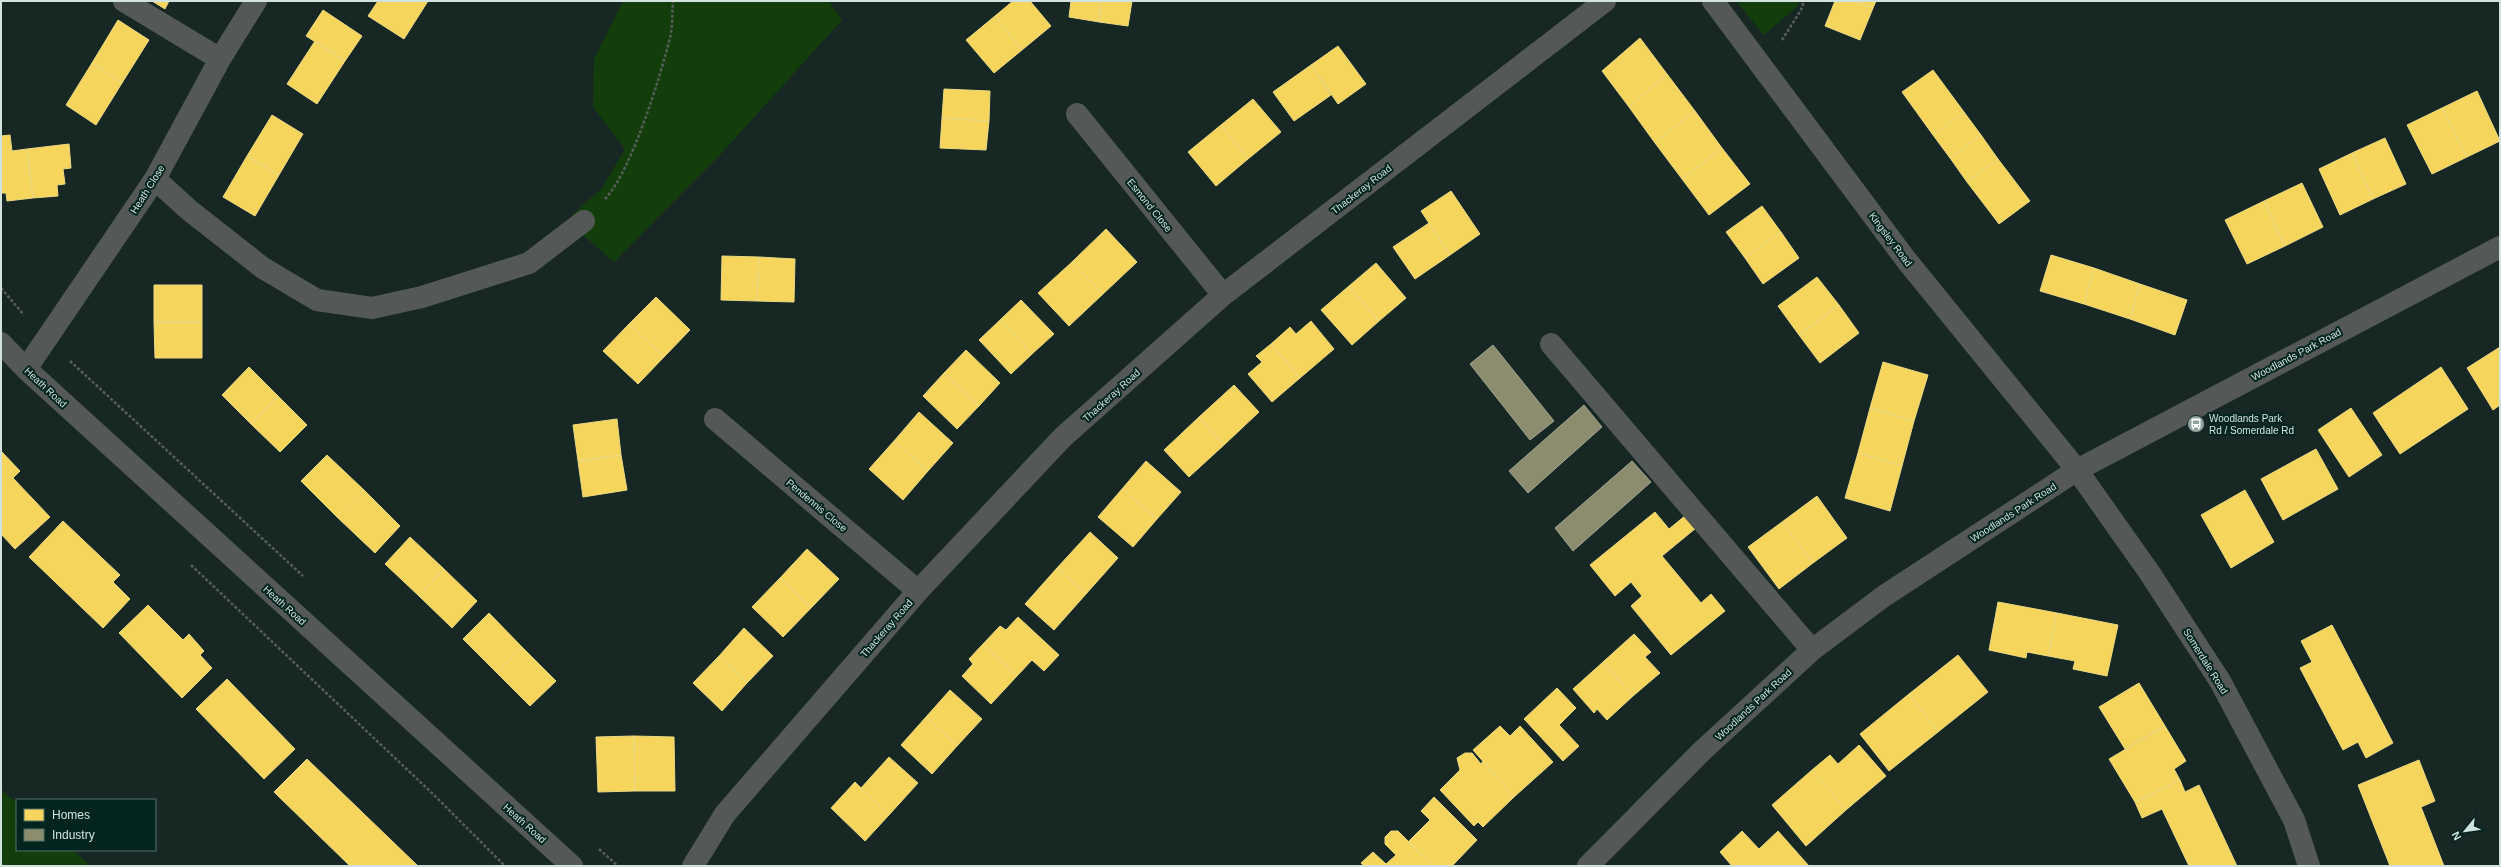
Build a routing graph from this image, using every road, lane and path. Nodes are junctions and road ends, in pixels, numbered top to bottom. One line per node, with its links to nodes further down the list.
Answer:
1 (124, 1): 7 (street)
2 (256, 1): 7 (street, Heath Close)
3 (673, 1): 11 (path)
4 (1605, 1): 14 (street, Thackeray Road)
5 (1713, 1): 8 (street, Kingsley Road)
6 (1804, 1): 8 (path)
7 (220, 60): 10 (street, Heath Close)
8 (1764, 70): 20 (street, Kingsley Road)
9 (1077, 114): 14 (street, Esmond Close)
10 (154, 179): 11 (street); 15 (street, Heath Close)
11 (584, 221)
12 (2500, 247): 20 (street, Woodlands Park Road)
13 (1, 288): 15 (path)
14 (1223, 295): 23 (street, Thackeray Road)
15 (46, 339): 18 (street, Heath Close); 22 (path)
16 (1, 342): 18 (street, Heath Road)
17 (1551, 344): 24 (street)
18 (26, 369): 27 (street, Heath Road)
19 (715, 419): 23 (street, Pendennis Close)
20 (2077, 470): 24 (street, Woodlands Park Road); 31 (street, Somerdale Road)
21 (186, 560): 26 (path)
22 (309, 581)
23 (918, 591): 29 (street, Thackeray Road)
24 (1812, 650): 30 (street, Woodlands Park Road)
25 (595, 844): 28 (path)
26 (505, 866)
27 (572, 866)
28 (618, 866)
29 (693, 866)
30 (1588, 866)
31 (2309, 866)

